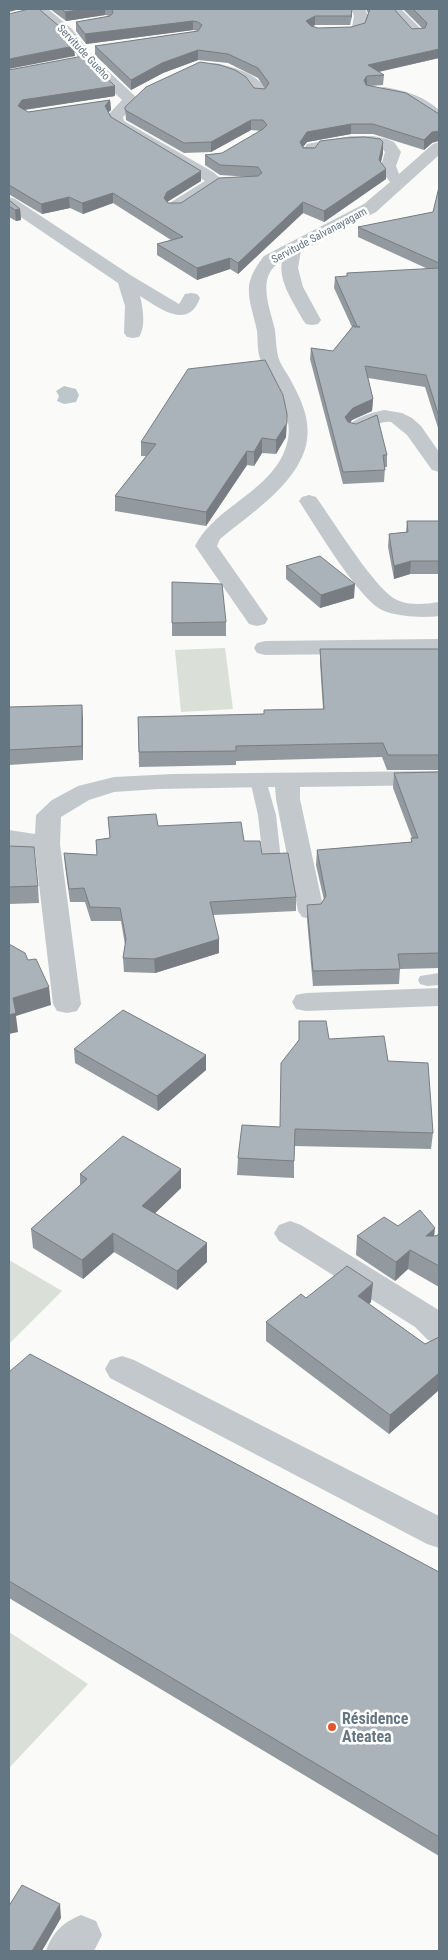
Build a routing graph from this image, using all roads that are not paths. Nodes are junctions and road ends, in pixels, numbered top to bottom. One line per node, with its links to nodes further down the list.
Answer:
1 (358, 9): 4 (street)
2 (394, 9): 5 (street)
3 (35, 11): 8 (street, Servitude Gueho)
4 (315, 31)
5 (418, 34)
6 (219, 54): 9 (street)
7 (372, 91): 11 (street)
8 (136, 92): 10 (street); 14 (street)
9 (260, 94)
10 (105, 103)
11 (439, 116)
12 (439, 147): 17 (street, Servitude Salvanayagam)
13 (309, 153): 17 (street)
14 (182, 160): 15 (street); 16 (street)
15 (206, 160)
16 (215, 182): 18 (street); 20 (street)
17 (401, 182): 21 (street, Servitude Salvanayagam)
18 (242, 183)
19 (9, 202): 22 (street)
20 (174, 208)
21 (293, 247): 24 (street); 30 (street, Servitude Salvanayagam)
22 (126, 280): 23 (street); 25 (street)
23 (191, 298)
24 (312, 320)
25 (133, 333)
26 (356, 429): 27 (street)
27 (439, 466)
28 (309, 501): 29 (street)
29 (439, 609)
30 (257, 619)
31 (439, 646): 32 (street)
32 (265, 648)
33 (439, 778): 35 (street)
34 (258, 780): 35 (street); 37 (street); 38 (lane)
35 (287, 780): 39 (street)
36 (9, 838): 37 (street)
37 (47, 844): 42 (street)
38 (272, 860)
39 (311, 912)
40 (435, 985): 41 (street)
41 (306, 1002)
42 (67, 1004)
43 (290, 1233): 44 (street)
44 (439, 1331)
45 (122, 1369): 46 (street)
46 (439, 1533)

